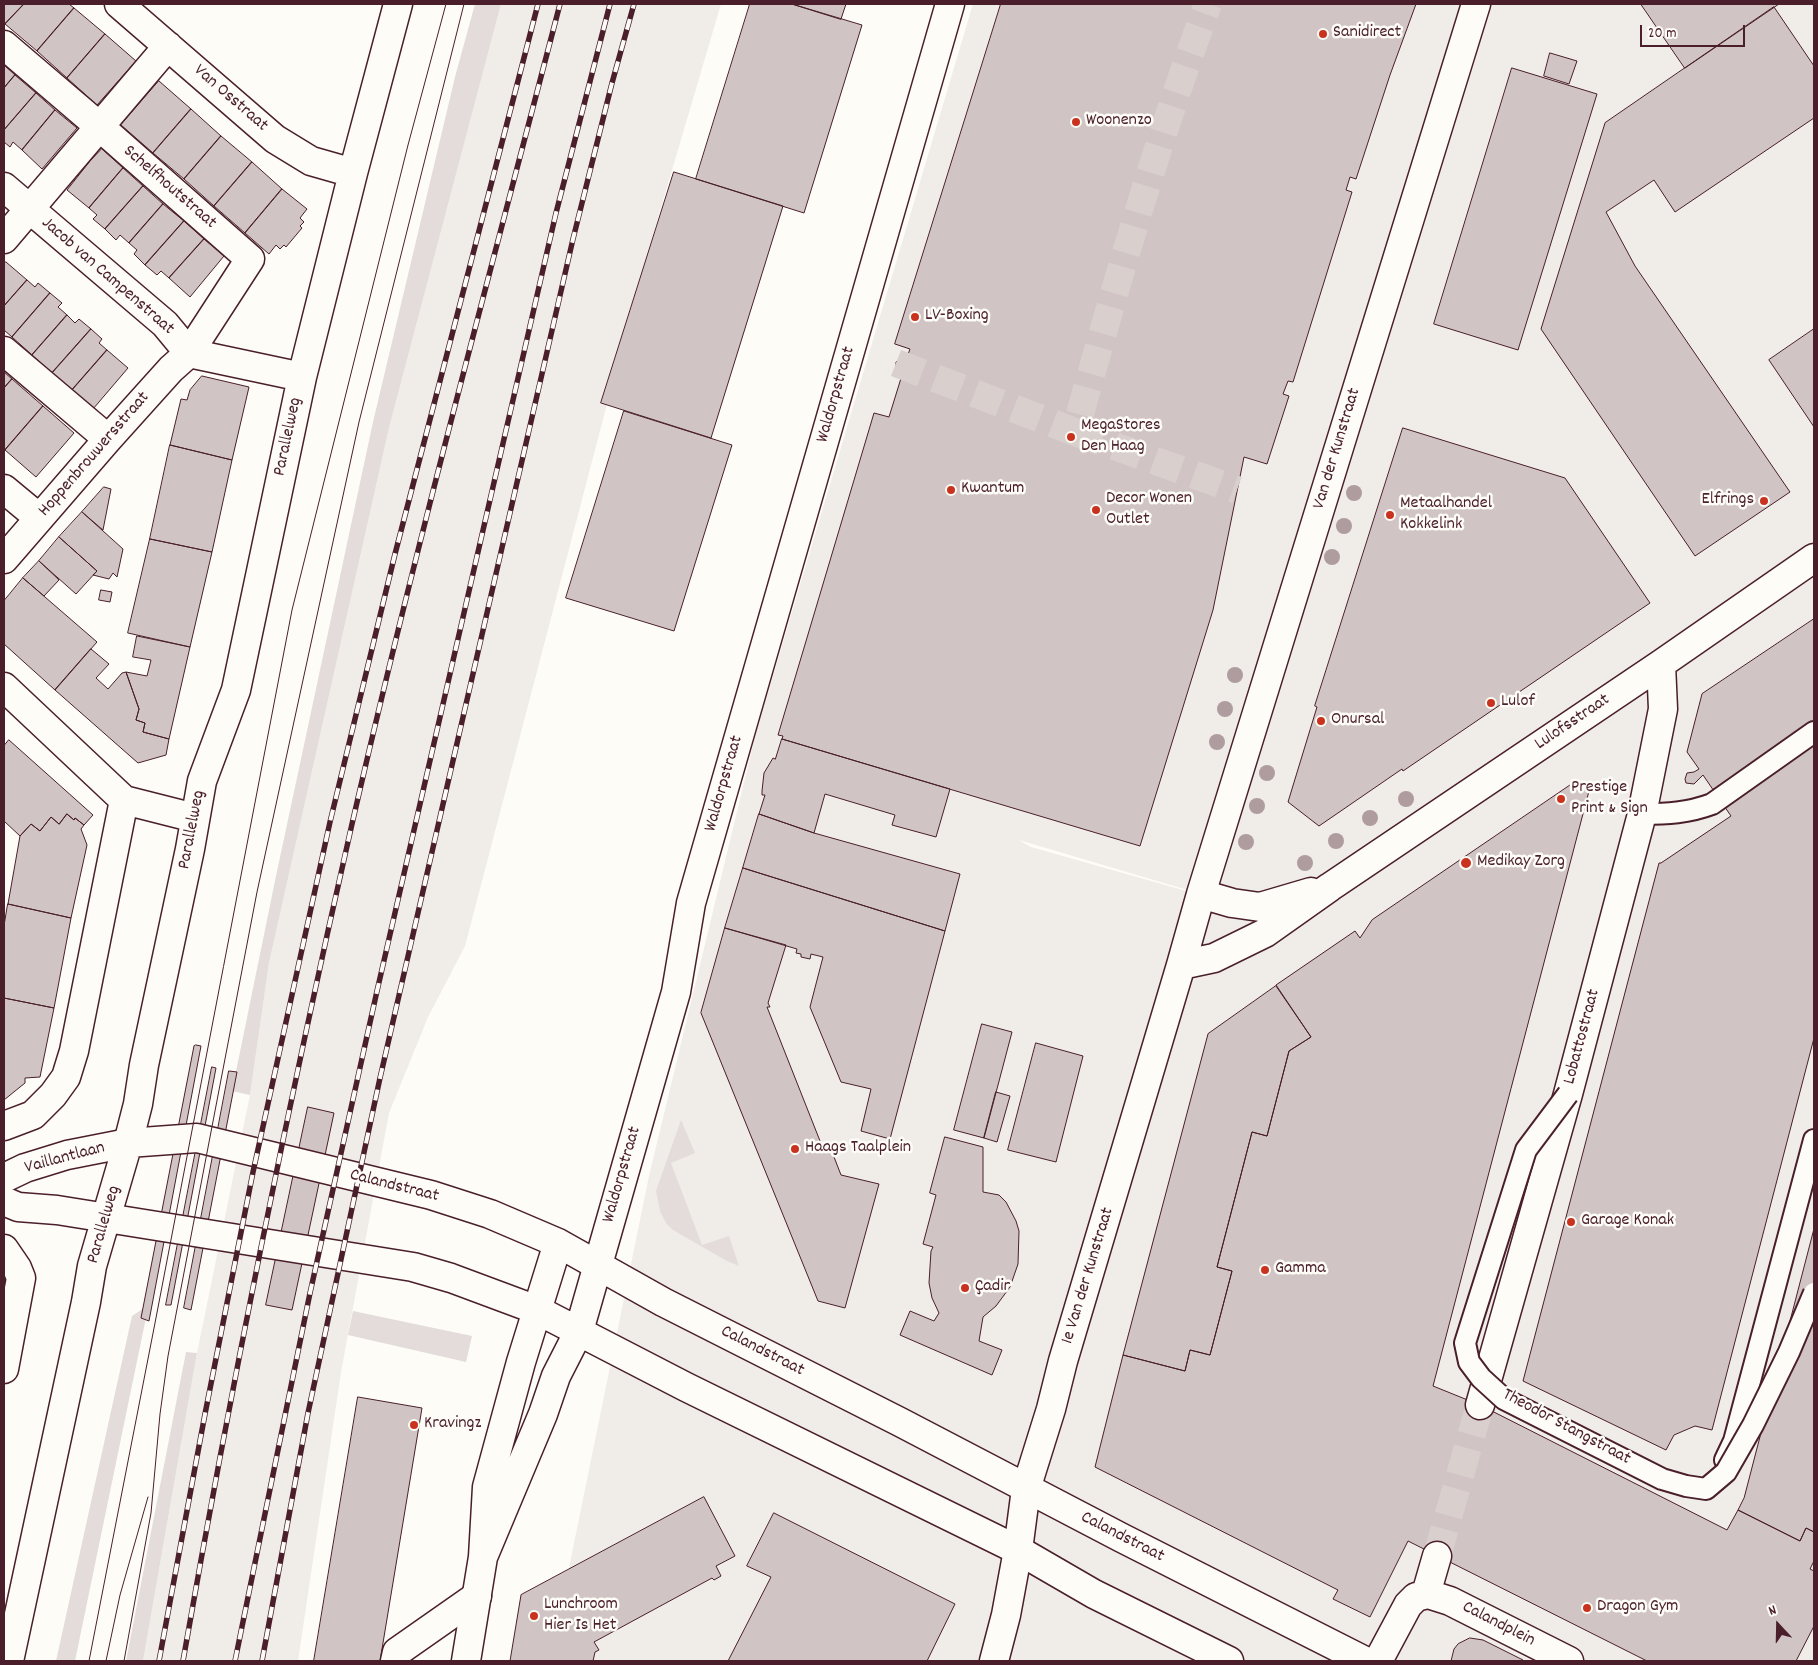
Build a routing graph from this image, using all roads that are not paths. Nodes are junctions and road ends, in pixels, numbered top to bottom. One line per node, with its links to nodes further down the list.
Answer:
1 (119, 4): 6 (street, Van Osstraat)
2 (398, 4): 8 (street, Parallelweg)
3 (950, 4): 38 (street, Waldorpstraat)
4 (1476, 4): 27 (street, Van der Kunstraat)
5 (4, 45): 7 (street, Schelfhoutstraat)
6 (168, 46): 7 (street); 8 (street, Van Osstraat)
7 (100, 126): 10 (street); 13 (street, Schelfhoutstraat)
8 (353, 174): 14 (street, Parallelweg)
9 (4, 187): 10 (street, Jacob van Campenstraat)
10 (29, 209): 11 (street); 13 (street, Jacob van Campenstraat)
11 (4, 239)
12 (4, 351): 15 (street)
13 (189, 353): 14 (street); 15 (street, Hoppenbrouwersstraat)
14 (302, 377): 25 (street, Parallelweg)
15 (108, 439): 17 (street, Hoppenbrouwersstraat)
16 (4, 489): 17 (street)
17 (39, 518): 19 (street, Hoppenbrouwersstraat)
18 (1814, 558): 20 (street, Lulofsstraat)
19 (4, 559)
20 (1661, 664): 24 (street, Lobattostraat); 26 (street, Lulofsstraat)
21 (4, 687): 23 (street)
22 (1814, 732): 24 (lane)
23 (124, 800): 25 (street); 30 (street)
24 (1642, 814): 29 (street, Lobattostraat)
25 (195, 818): 32 (street, Parallelweg)
26 (1330, 887): 27 (street, Lulofsstraat); 28 (street, Lulofsstraat)
27 (1201, 894): 28 (street, 1e Van der Kunstraat)
28 (1181, 965): 44 (street, 1e Van der Kunstraat)
29 (1568, 1094): 39 (lane, Theodor Stangstraat, bridge); 43 (street, Lobattostraat)
30 (5, 1125)
31 (1814, 1140): 43 (lane)
32 (128, 1143): 33 (street, Vaillantlaan); 35 (street, Parallelweg); 36 (street, Calandstraat)
33 (4, 1178)
34 (4, 1201): 35 (street)
35 (107, 1219): 40 (street); 52 (street, Parallelweg)
36 (558, 1243): 38 (street, Calandstraat); 40 (street, Waldorpstraat)
37 (8, 1254): 42 (street)
38 (596, 1266): 41 (street, Waldorpstraat); 44 (street, Calandstraat)
39 (1814, 1293)
40 (537, 1310): 41 (street); 47 (street, Waldorpstraat)
41 (579, 1331): 45 (street); 47 (street, Waldorpstraat)
42 (4, 1369)
43 (1483, 1395)
44 (1026, 1488): 45 (street, 1e Van der Kunstraat); 57 (street, Calandstraat)
45 (1018, 1550): 55 (street, 1e Van der Kunstraat); 56 (street)
46 (1437, 1556): 48 (street)
47 (483, 1557): 49 (street, Waldorpstraat)
48 (1426, 1594): 50 (street, Calandplein); 58 (street)
49 (476, 1596): 53 (street); 54 (street, Waldorpstraat)
50 (1529, 1650): 51 (street, Calandplein)
51 (1564, 1660)
52 (9, 1661)
53 (395, 1661)
54 (466, 1661)
55 (994, 1661)
56 (1229, 1661)
57 (1365, 1661)
58 (1378, 1661)

